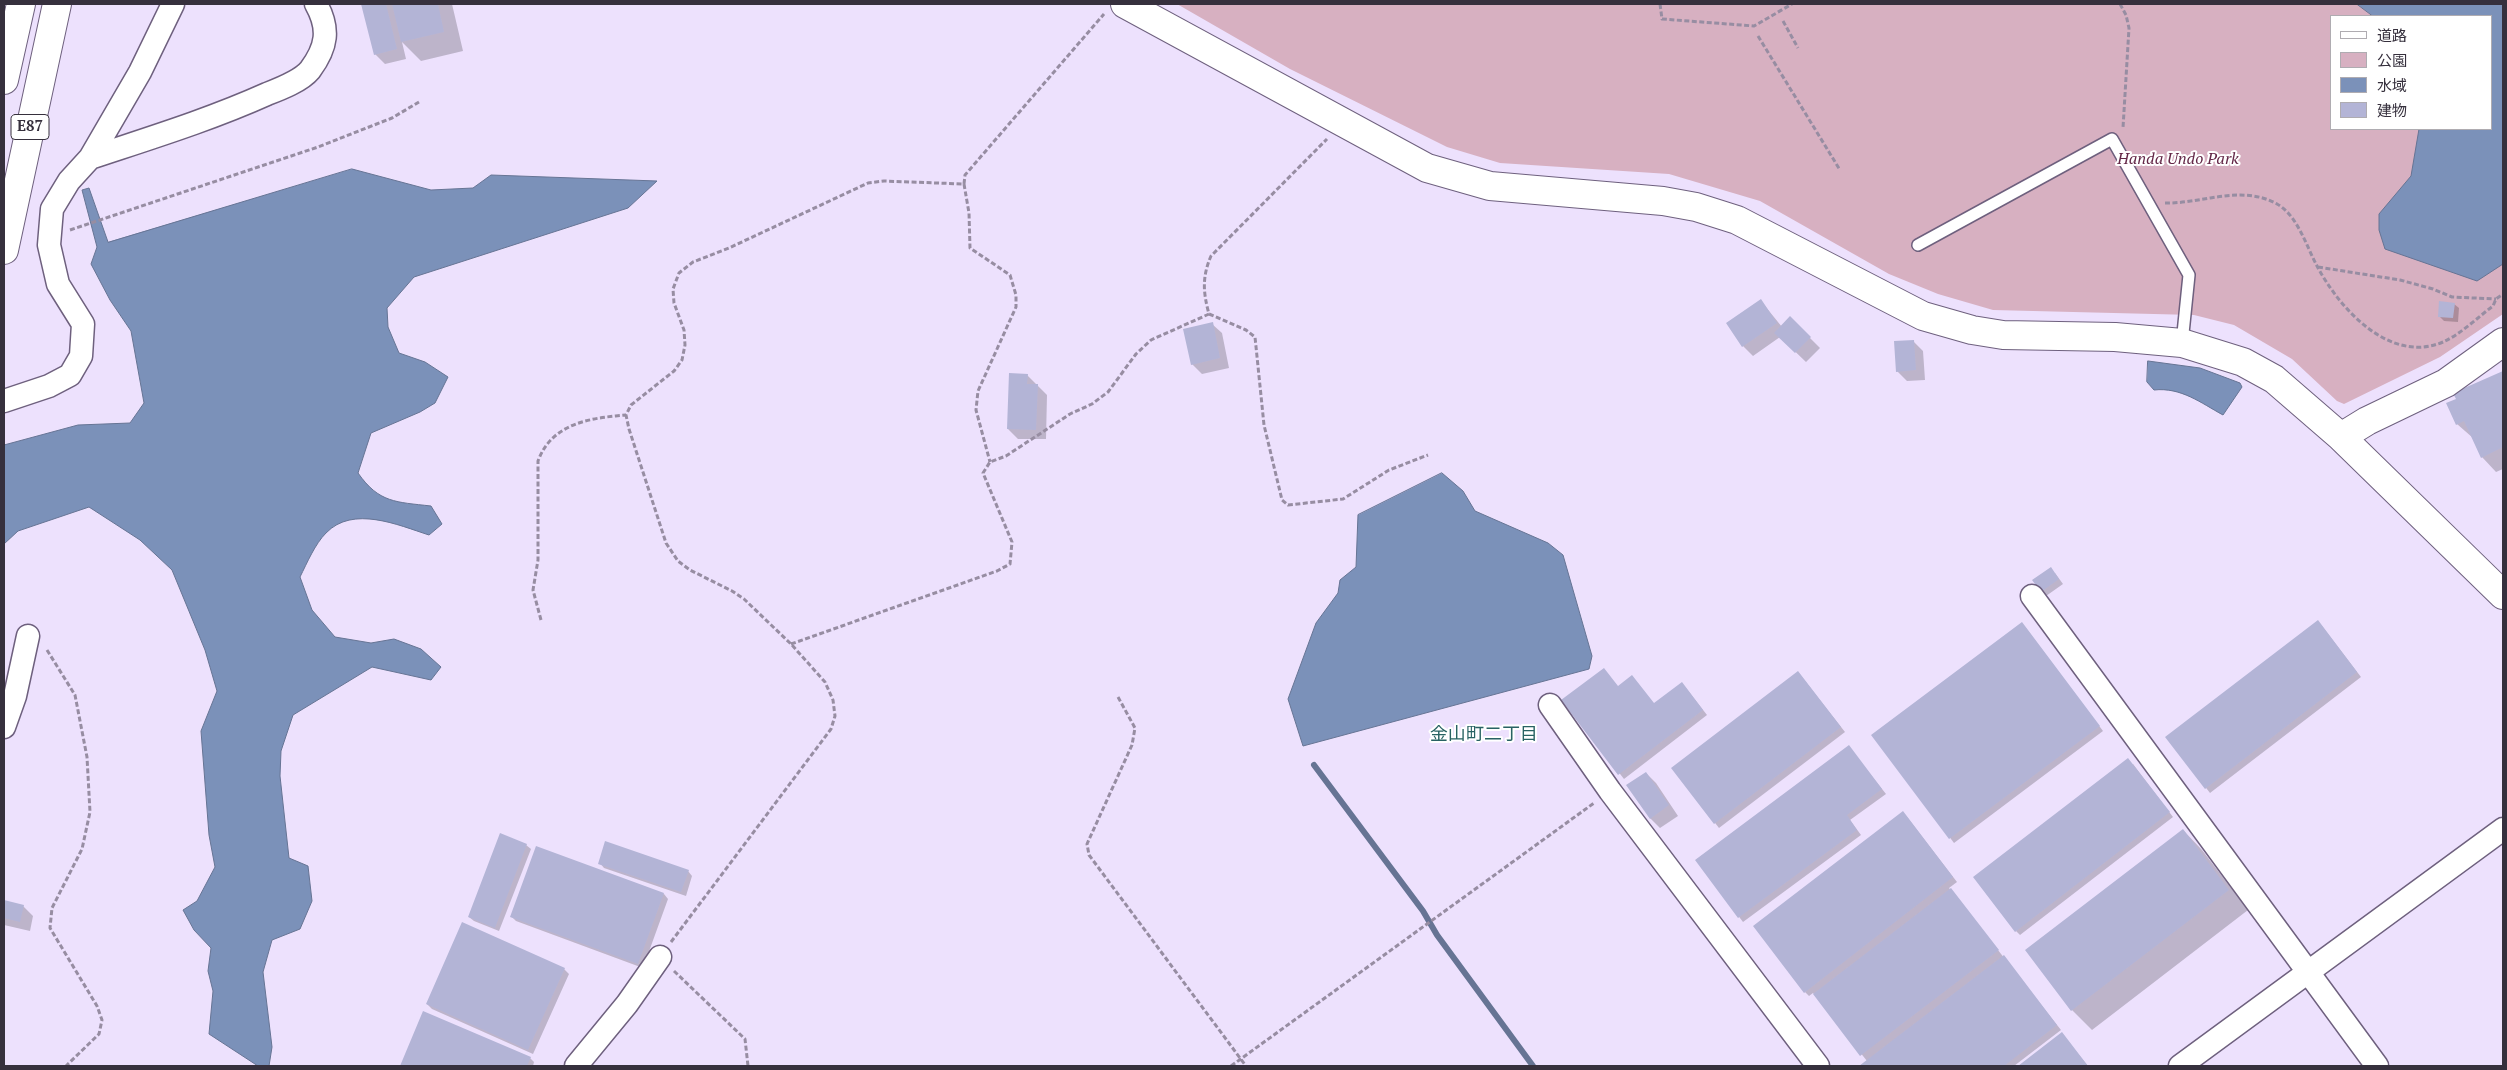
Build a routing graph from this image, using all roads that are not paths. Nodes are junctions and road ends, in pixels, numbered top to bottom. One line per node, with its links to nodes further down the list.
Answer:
1 (21, 4): 6 (main road)
2 (57, 4): 9 (main road, E87)
3 (173, 4): 7 (street)
4 (316, 4): 7 (street)
5 (1116, 7): 11 (main road)
6 (4, 80)
7 (90, 158): 12 (street)
8 (1918, 245): 11 (lane)
9 (4, 250)
10 (2503, 342): 13 (main road)
11 (2182, 343): 13 (main road)
12 (4, 401)
13 (2341, 437): 14 (main road)
14 (2503, 595)
15 (2032, 596): 21 (street)
16 (28, 636): 18 (street)
17 (1550, 705): 23 (street)
18 (4, 728)
19 (2503, 829): 21 (street)
20 (660, 957): 22 (street)
21 (2310, 973): 24 (street); 25 (street)
22 (576, 1066)
23 (1818, 1066)
24 (2180, 1066)
25 (2377, 1066)

